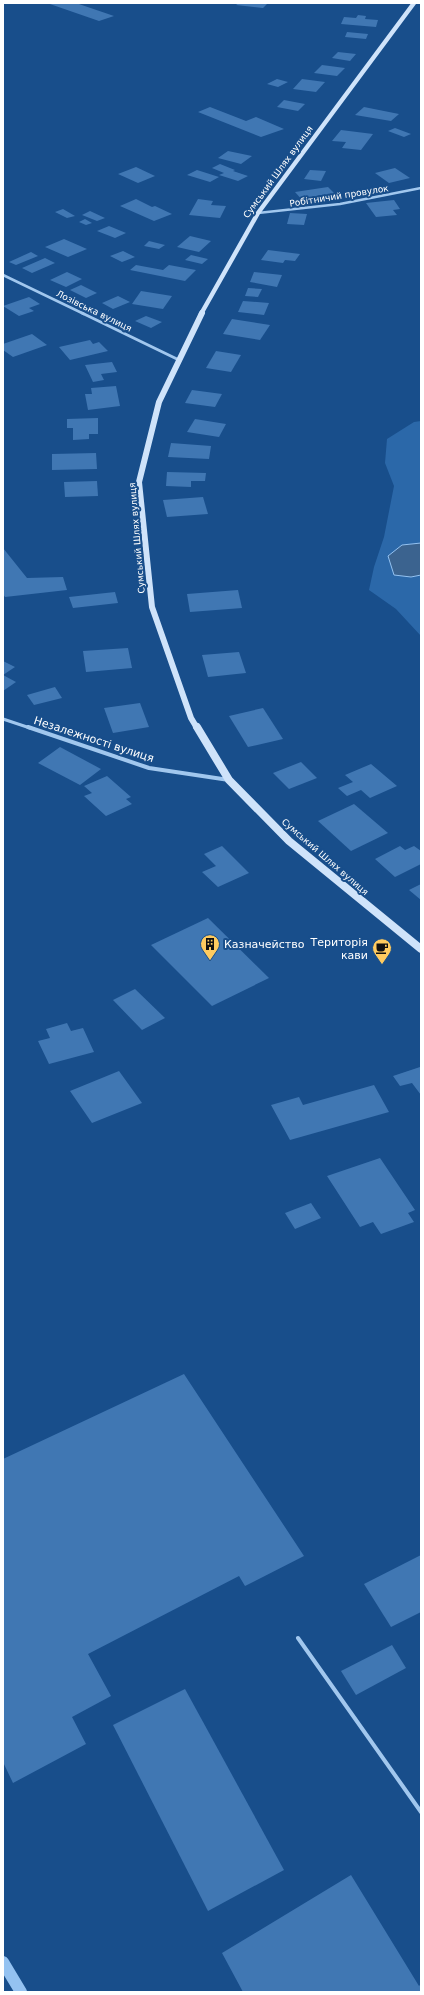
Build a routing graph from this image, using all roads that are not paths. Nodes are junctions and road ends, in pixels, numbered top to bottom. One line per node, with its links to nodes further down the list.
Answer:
1 (414, 3): 3 (main road, Сумський Шлях вулиця)
2 (421, 188): 3 (street, Робітничий провулок)
3 (258, 213): 5 (main road, Сумський Шлях вулиця)
4 (3, 275): 5 (street, Лозівська вулиця)
5 (179, 360): 7 (main road, Сумський Шлях вулиця)
6 (3, 719): 7 (street, Незалежності вулиця)
7 (229, 780): 8 (main road, Сумський Шлях вулиця)
8 (421, 949)
9 (298, 1638): 10 (lane)
10 (421, 1812)

